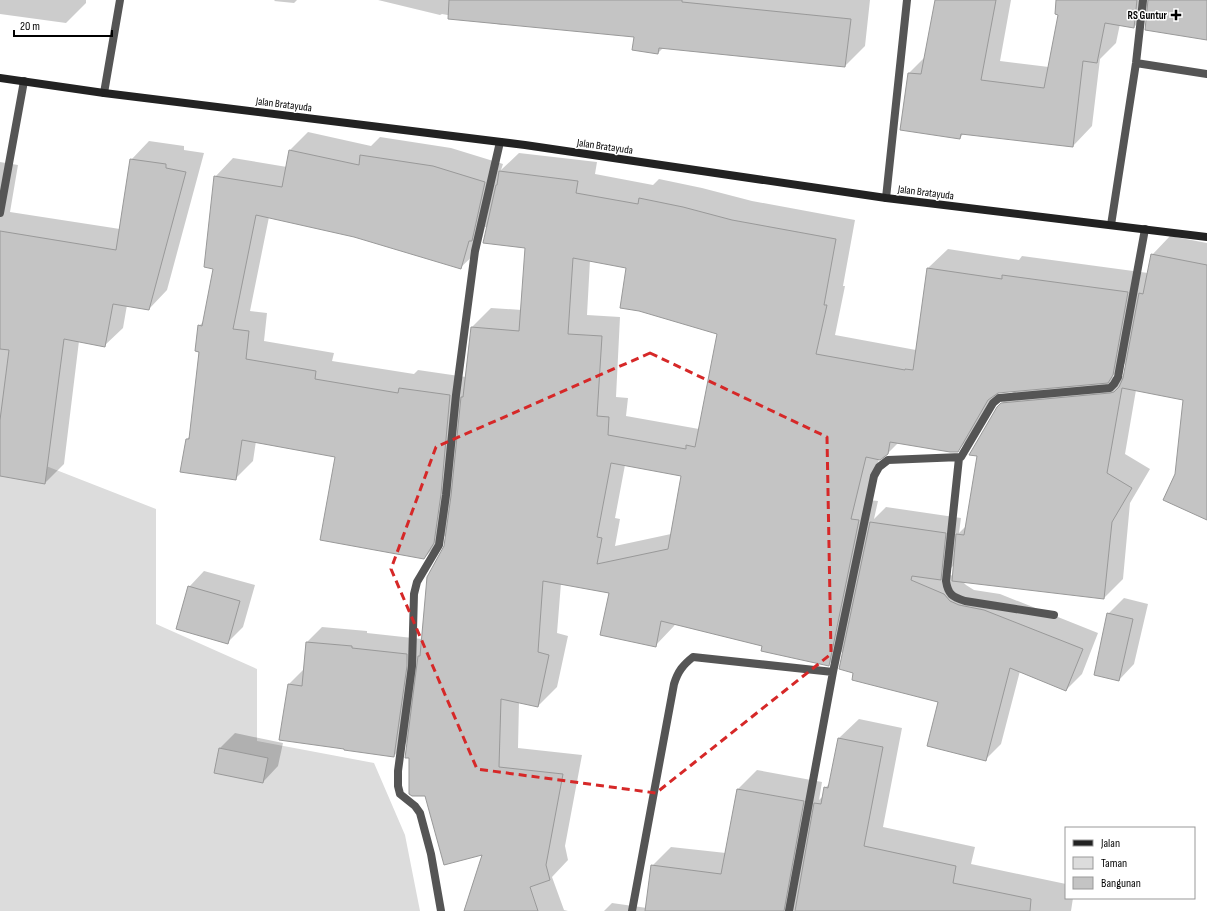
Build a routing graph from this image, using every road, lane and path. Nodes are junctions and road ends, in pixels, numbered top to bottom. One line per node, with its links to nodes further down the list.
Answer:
1 (120, 0): 8 (street)
2 (907, 0): 10 (street)
3 (1143, 0): 4 (street)
4 (1136, 63): 5 (street); 12 (street)
5 (1207, 74)
6 (0, 78): 7 (street, Jalan Bratayuda)
7 (24, 81): 8 (street, Jalan Bratayuda); 11 (street)
8 (104, 93): 9 (street, Jalan Bratayuda)
9 (500, 142): 10 (street, Jalan Bratayuda); 18 (street)
10 (886, 198): 12 (street, Jalan Bratayuda)
11 (0, 212)
12 (1111, 225): 13 (street, Jalan Bratayuda)
13 (1145, 229): 14 (street, Jalan Bratayuda); 15 (street)
14 (1207, 237)
15 (959, 458): 16 (street); 17 (street)
16 (1054, 615)
17 (833, 672): 19 (street); 20 (street)
18 (441, 911)
19 (632, 911)
20 (789, 911)

